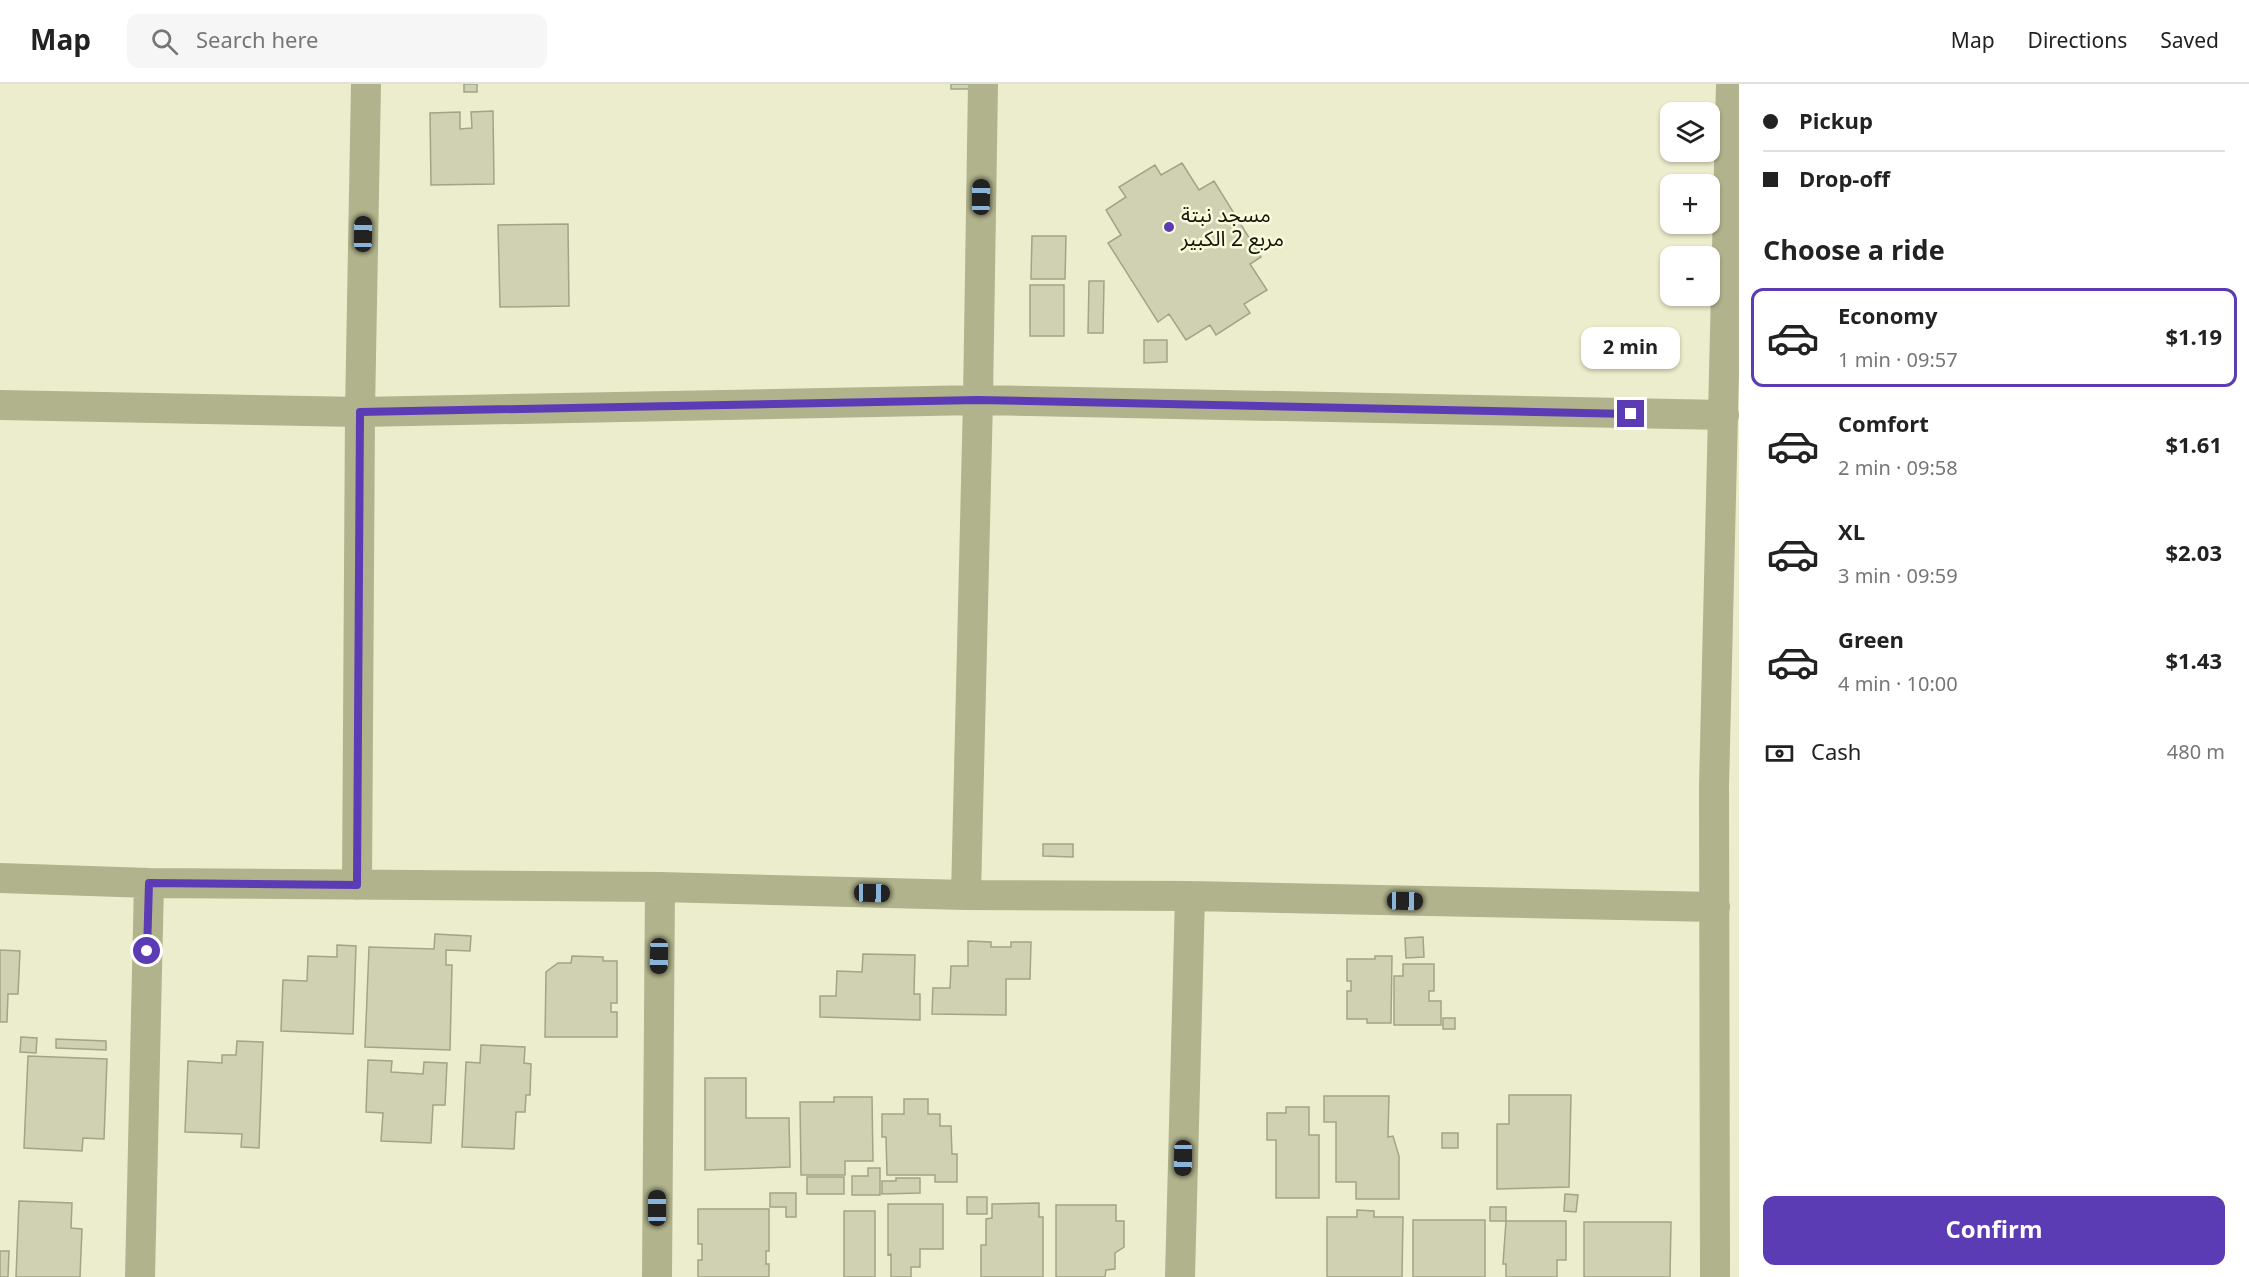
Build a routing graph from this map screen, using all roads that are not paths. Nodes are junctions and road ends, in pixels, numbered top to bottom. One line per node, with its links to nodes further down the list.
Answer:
1 (366, 84): 6 (street)
2 (982, 84): 4 (street)
3 (1731, 84): 7 (street)
4 (978, 400): 6 (street); 7 (street); 14 (street)
5 (0, 405): 6 (street)
6 (360, 412): 12 (street)
7 (1724, 416): 8 (street)
8 (1731, 501): 9 (street)
9 (1726, 786): 16 (street)
10 (0, 878): 11 (street)
11 (149, 883): 12 (street); 17 (street)
12 (357, 885): 13 (street)
13 (660, 887): 14 (street); 18 (street)
14 (966, 895): 15 (street)
15 (1190, 896): 16 (street); 19 (street)
16 (1715, 908): 20 (street)
17 (140, 1277)
18 (657, 1277)
19 (1180, 1277)
20 (1715, 1277)

